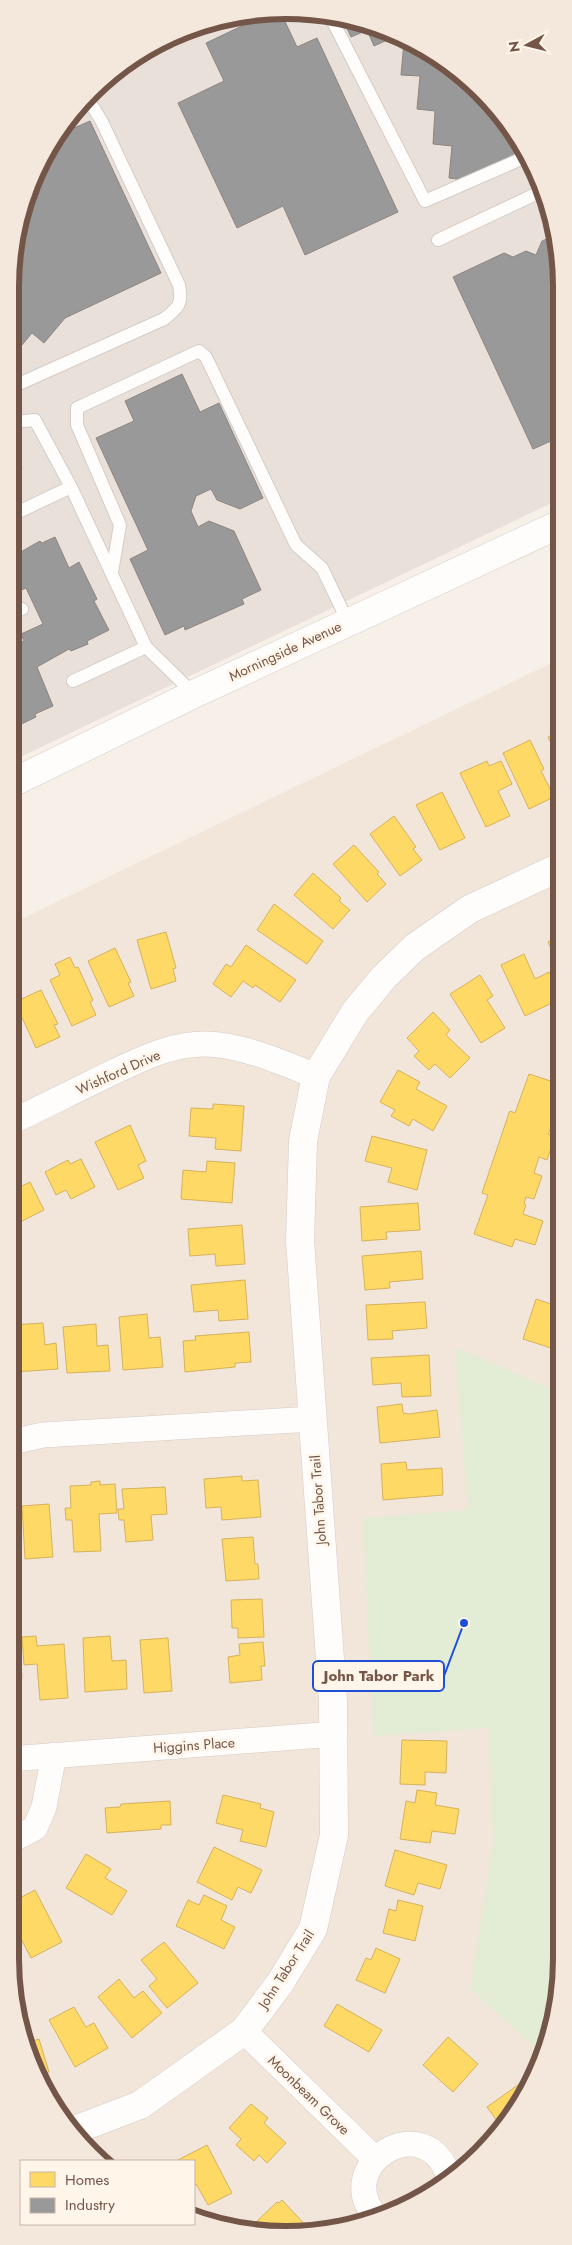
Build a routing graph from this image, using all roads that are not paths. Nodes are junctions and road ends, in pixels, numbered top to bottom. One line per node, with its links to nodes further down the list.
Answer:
1 (333, 23): 3 (lane)
2 (89, 105): 6 (lane)
3 (521, 159)
4 (537, 194): 5 (lane)
5 (438, 240)
6 (19, 384)
7 (19, 421): 8 (lane)
8 (71, 487): 9 (lane); 11 (lane)
9 (19, 512)
10 (553, 527): 12 (street, Morningside Avenue)
11 (112, 572): 12 (lane); 13 (lane)
12 (348, 622): 15 (street, Morningside Avenue)
13 (146, 647): 14 (lane); 15 (lane)
14 (73, 681)
15 (194, 694): 16 (street, Morningside Avenue)
16 (19, 780)
17 (553, 870): 18 (street, John Tabor Trail)
18 (316, 1076): 19 (street, Wishford Drive); 20 (street, John Tabor Trail)
19 (19, 1118)
20 (312, 1419): 21 (street); 22 (street, John Tabor Trail)
21 (19, 1440)
22 (334, 1734): 23 (street, Higgins Place); 26 (street, John Tabor Trail)
23 (54, 1755): 24 (street, Higgins Place); 25 (street)
24 (19, 1758)
25 (19, 1836)
26 (244, 2031): 27 (street, John Tabor Trail); 28 (street, Moonbeam Grove)
27 (79, 2128)
28 (374, 2159): 29 (street); 30 (street)
29 (447, 2172)
30 (373, 2212)

